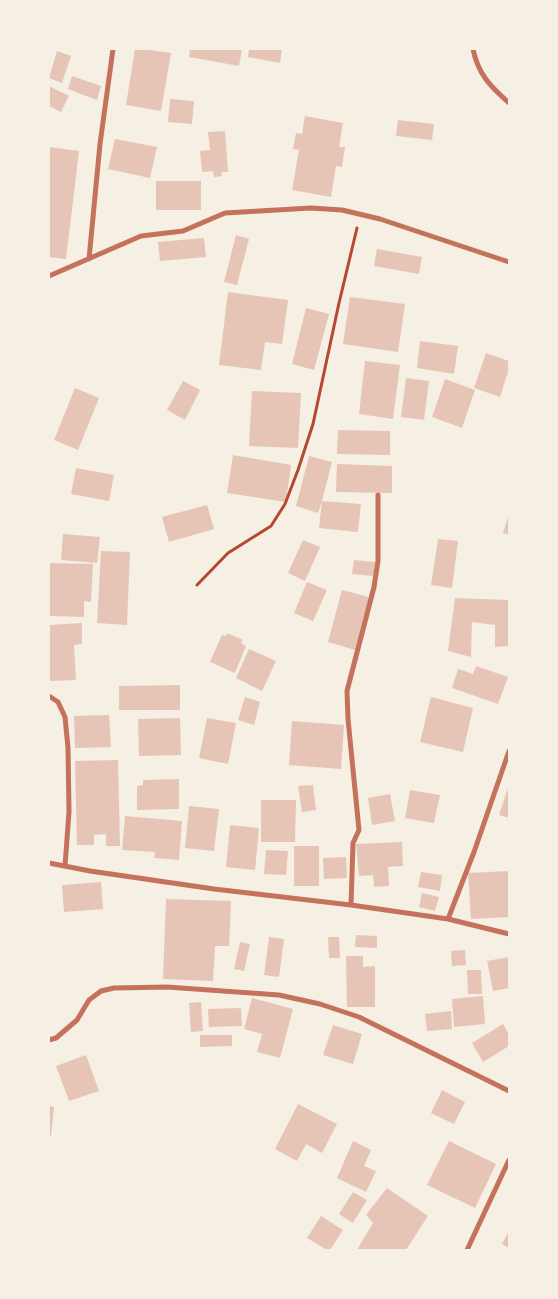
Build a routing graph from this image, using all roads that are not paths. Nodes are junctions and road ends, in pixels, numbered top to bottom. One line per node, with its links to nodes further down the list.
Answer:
1 (113, 49): 4 (street)
2 (474, 49): 3 (street)
3 (509, 102)
4 (89, 260): 5 (street); 6 (street)
5 (509, 262)
6 (49, 276)
7 (378, 495): 12 (street)
8 (49, 696): 11 (street)
9 (509, 751): 13 (street)
10 (49, 863): 11 (street)
11 (65, 866): 12 (street)
12 (351, 905): 13 (street)
13 (448, 919): 14 (street)
14 (509, 934)
15 (49, 1040): 16 (street)
16 (509, 1091)
17 (509, 1160): 18 (street)
18 (467, 1250)

